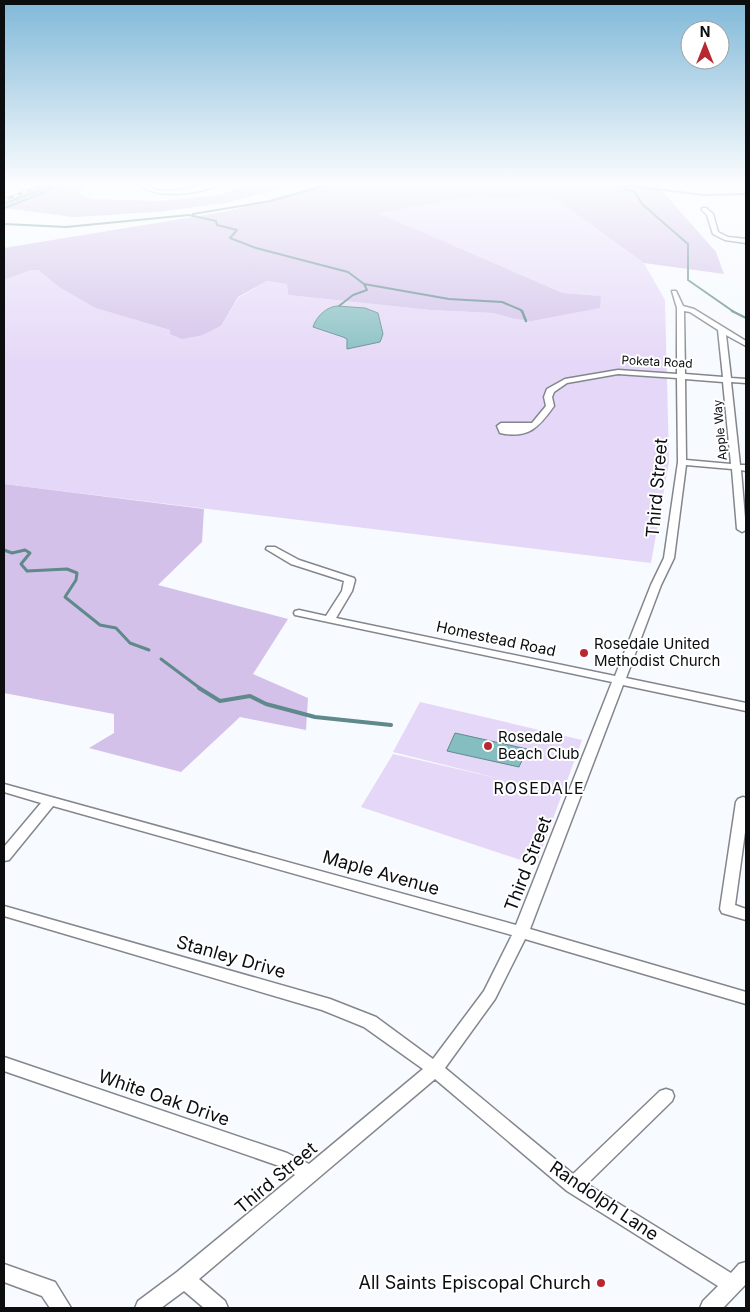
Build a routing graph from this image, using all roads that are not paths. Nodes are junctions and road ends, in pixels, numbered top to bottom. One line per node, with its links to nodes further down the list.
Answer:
1 (674, 292): 2 (street, Third Street)
2 (680, 308): 3 (street); 5 (street, Third Street)
3 (722, 329): 4 (street); 6 (street, Apple Way)
4 (746, 344)
5 (681, 376): 6 (street, Poketa Road); 8 (street, Poketa Road); 9 (street, Third Street)
6 (729, 380): 7 (street, Poketa Road); 10 (street, Apple Way)
7 (746, 381)
8 (536, 425)
9 (682, 462): 10 (street); 16 (street, Third Street)
10 (736, 467): 11 (street); 12 (street, Apple Way)
11 (746, 468)
12 (742, 529)
13 (271, 549): 15 (street)
14 (299, 613): 15 (street, Homestead Road)
15 (329, 620): 16 (street, Homestead Road)
16 (619, 680): 17 (street, Homestead Road); 24 (street, Third Street)
17 (746, 707)
18 (4, 788): 19 (street, Maple Avenue)
19 (51, 800): 21 (street); 24 (street, Maple Avenue)
20 (745, 802): 23 (street)
21 (4, 856)
22 (4, 910): 27 (street, Stanley Drive)
23 (746, 914)
24 (521, 932): 25 (street, Maple Avenue); 27 (street, Third Street)
25 (746, 998)
26 (4, 1064): 29 (street, White Oak Drive)
27 (435, 1069): 29 (street, Third Street); 30 (street, Randolph Lane)
28 (666, 1096): 30 (street)
29 (310, 1174): 33 (street, Third Street)
30 (573, 1185): 34 (street, Randolph Lane)
31 (746, 1271): 34 (street)
32 (4, 1273): 35 (street)
33 (184, 1279): 36 (street, Third Street); 37 (street)
34 (733, 1285): 38 (street)
35 (61, 1308)
36 (145, 1308)
37 (218, 1308)
38 (710, 1308)

